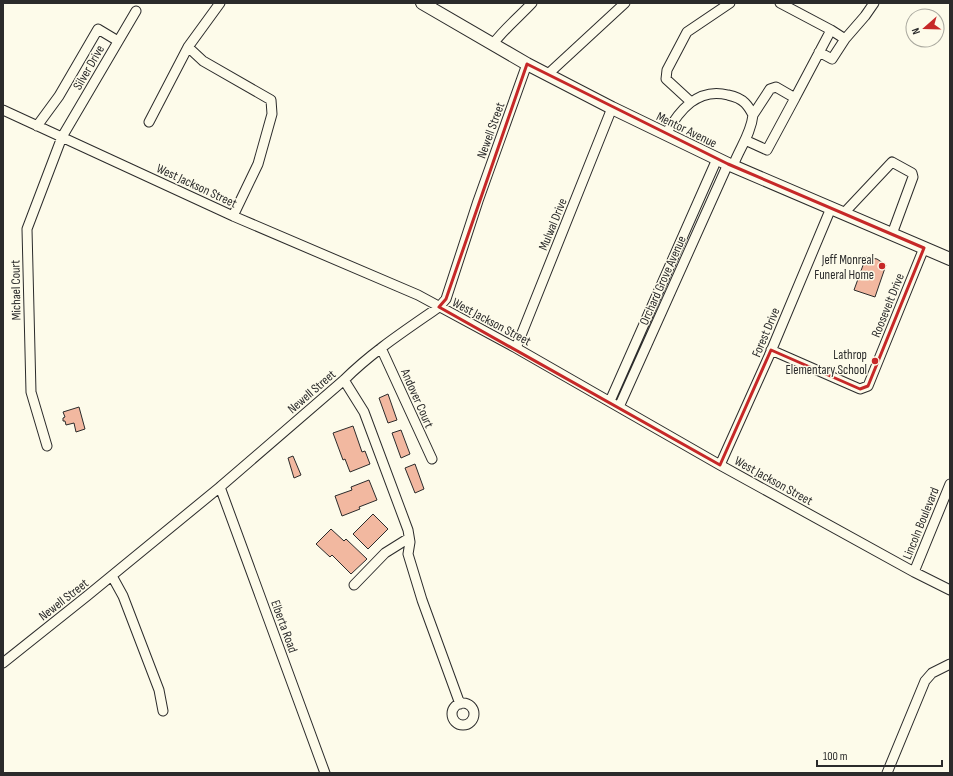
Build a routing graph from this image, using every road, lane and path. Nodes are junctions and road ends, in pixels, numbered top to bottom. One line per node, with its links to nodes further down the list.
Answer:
1 (220, 3): 13 (street)
2 (422, 3): 12 (main road, Mentor Avenue)
3 (532, 3): 12 (street)
4 (626, 3): 16 (street)
5 (730, 3): 18 (street)
6 (780, 3): 9 (street)
7 (874, 3): 10 (street)
8 (136, 11): 11 (street, Silver Drive)
9 (831, 30): 10 (street); 14 (street)
10 (845, 39): 14 (street)
11 (118, 41): 23 (street); 25 (street, Silver Drive)
12 (493, 44): 15 (main road, Mentor Avenue)
13 (188, 47): 22 (street); 30 (street)
14 (819, 52): 17 (street)
15 (527, 64): 16 (main road, Mentor Avenue); 34 (street, Newell Street)
16 (547, 75): 19 (main road, Mentor Avenue)
17 (795, 98): 21 (street); 26 (street)
18 (691, 102): 21 (street); 24 (street)
19 (612, 108): 24 (main road, Mentor Avenue); 36 (street, Mulwal Drive)
20 (3, 110): 23 (street, West Jackson Street)
21 (753, 115): 26 (street)
22 (149, 122)
23 (37, 126): 25 (street, West Jackson Street)
24 (666, 134): 27 (main road, Mentor Avenue)
25 (62, 137): 30 (street, West Jackson Street); 41 (street, Michael Court)
26 (745, 140): 27 (street)
27 (726, 163): 28 (main road, Mentor Avenue); 39 (street, Orchard Grove Avenue); 40 (street, Orchard Grove Avenue)
28 (831, 208): 29 (main road, Mentor Avenue); 37 (street, Forest Drive)
29 (844, 213): 31 (main road, Mentor Avenue); 31 (street)
30 (232, 216): 34 (street, West Jackson Street)
31 (892, 234): 32 (main road, Mentor Avenue)
32 (924, 248): 33 (main road, Mentor Avenue); 37 (street, Roosevelt Drive)
33 (950, 259)
34 (439, 308): 35 (street, Newell Street); 36 (street, West Jackson Street)
35 (381, 348): 38 (street, Newell Street); 42 (street, Andover Court)
36 (516, 348): 39 (street, West Jackson Street)
37 (771, 350): 43 (street, Forest Drive)
38 (344, 380): 45 (street, Newell Street); 46 (street)
39 (610, 401): 40 (street, West Jackson Street)
40 (619, 407): 43 (street, West Jackson Street)
41 (47, 446)
42 (432, 459)
43 (720, 465): 47 (street, West Jackson Street)
44 (950, 484): 47 (street, Lincoln Boulevard)
45 (220, 487): 48 (street, Newell Street); 55 (street, Elberta Road)
46 (409, 538): 49 (street); 53 (street)
47 (914, 572): 50 (street, West Jackson Street)
48 (112, 576): 51 (street, Newell Street); 54 (street)
49 (354, 586)
50 (950, 590)
51 (3, 663)
52 (950, 664): 56 (street)
53 (460, 704)
54 (163, 711)
55 (325, 773)
56 (887, 773)

